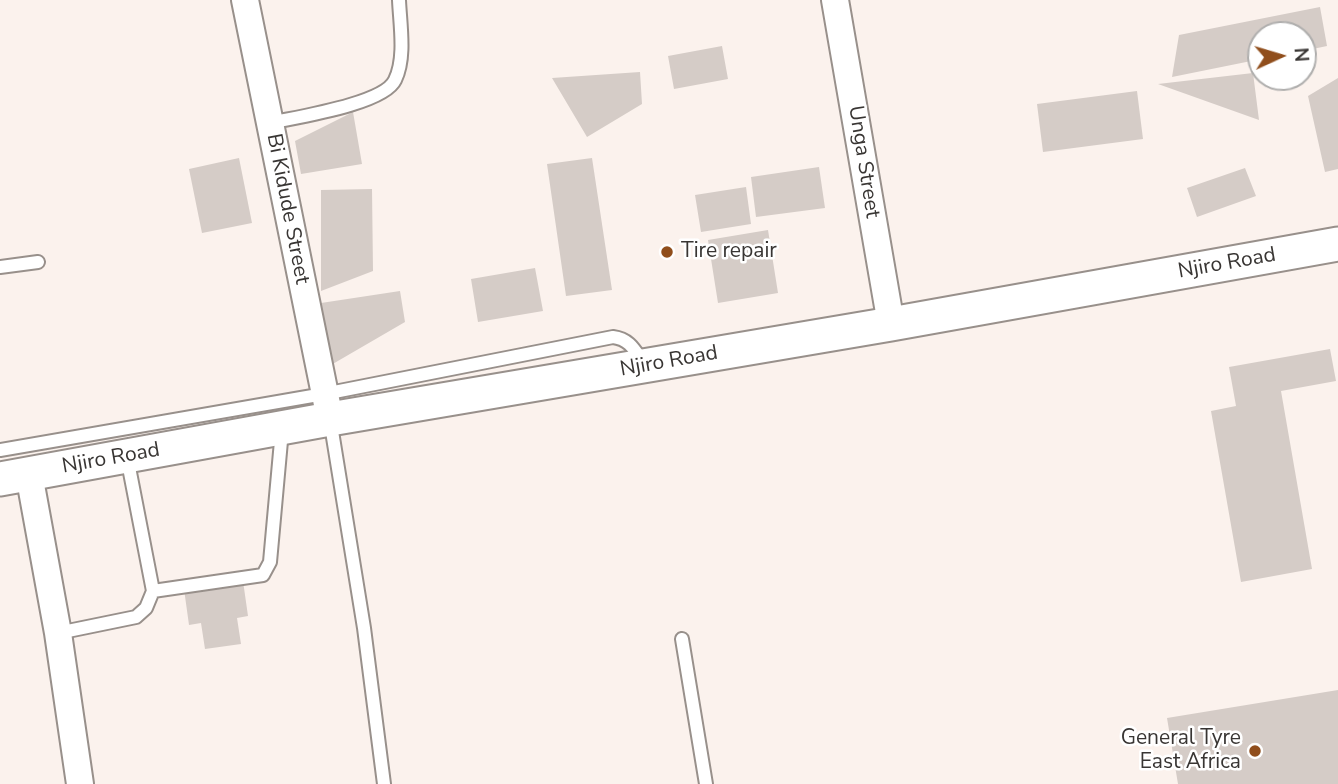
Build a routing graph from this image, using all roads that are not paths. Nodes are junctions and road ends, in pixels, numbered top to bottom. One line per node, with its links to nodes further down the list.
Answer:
1 (245, 0): 4 (street, Bi Kidude Street)
2 (399, 0): 4 (lane)
3 (835, 0): 8 (street, Unga Street)
4 (270, 123): 9 (street, Bi Kidude Street)
5 (1338, 244): 8 (street, Njiro Road)
6 (38, 262): 7 (lane)
7 (0, 267)
8 (891, 324): 9 (street, Njiro Road)
9 (327, 406): 10 (street, Njiro Road); 11 (lane); 18 (lane)
10 (282, 429): 12 (street, Njiro Road); 14 (lane)
11 (0, 450)
12 (127, 456): 13 (street, Njiro Road); 14 (lane)
13 (15, 477): 15 (street)
14 (153, 591): 15 (lane)
15 (58, 633): 17 (street)
16 (682, 639): 19 (lane)
17 (80, 784)
18 (384, 784)
19 (706, 784)

